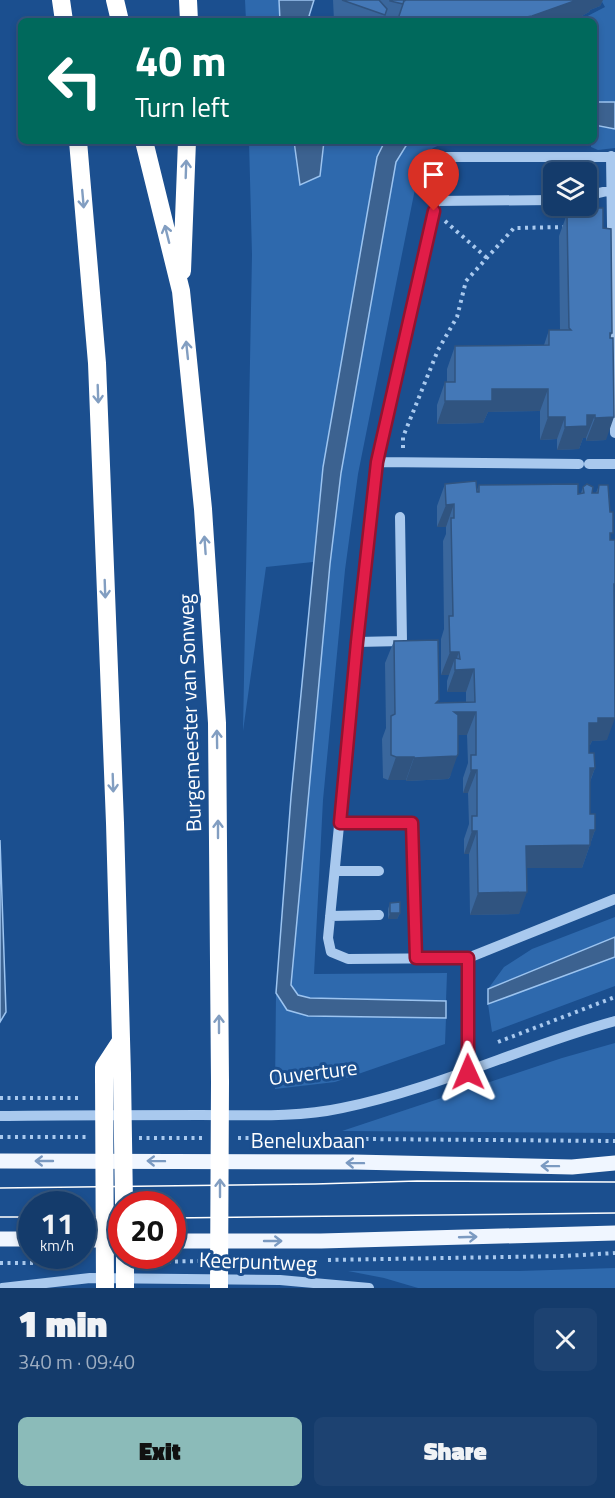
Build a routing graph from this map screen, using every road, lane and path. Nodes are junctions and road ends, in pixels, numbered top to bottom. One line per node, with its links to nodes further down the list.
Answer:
1 (61, 0): 4 (highway)
2 (115, 0): 5 (highway)
3 (188, 0): 6 (highway)
4 (64, 18)
5 (119, 18)
6 (189, 18)
7 (78, 144): 36 (highway, one-way to 36)
8 (145, 144): 17 (highway, Burgemeester van Sonweg, one-way to 8)
9 (187, 144): 17 (highway, one-way to 9)
10 (613, 157): 11 (street); 14 (street)
11 (614, 189): 12 (street); 18 (street)
12 (597, 193)
13 (543, 201): 14 (street)
14 (435, 206): 16 (path); 19 (street)
15 (569, 227): 16 (path)
16 (487, 258): 20 (path)
17 (181, 291): 57 (highway, Burgemeester van Sonweg, one-way to 17, bridge)
18 (615, 433)
19 (377, 462): 20 (street); 23 (street)
20 (402, 463): 21 (street)
21 (615, 464)
22 (400, 517): 23 (street)
23 (357, 642): 24 (street)
24 (340, 823): 25 (street); 30 (street)
25 (335, 871): 26 (street); 29 (street)
26 (379, 871)
27 (615, 899): 31 (street)
28 (379, 915): 29 (street)
29 (330, 916): 30 (street)
30 (416, 958): 31 (street)
31 (468, 958): 34 (street)
32 (615, 997): 34 (path)
33 (615, 1021): 35 (street, Ouverture)
34 (468, 1054): 35 (street)
35 (468, 1072): 39 (street, Ouverture)
36 (113, 1076): 48 (highway, bridge); 55 (highway, bridge)
37 (0, 1098): 38 (path)
38 (90, 1098)
39 (0, 1116)
40 (0, 1137): 41 (path)
41 (89, 1137)
42 (137, 1138): 43 (path)
43 (209, 1138)
44 (233, 1138): 45 (path, Beneluxbaan)
45 (615, 1141)
46 (0, 1161): 47 (main road, Beneluxbaan, one-way to 46)
47 (615, 1163)
48 (123, 1191)
49 (615, 1233): 52 (main road, one-way to 49)
50 (0, 1239): 51 (main road)
51 (18, 1239)
52 (186, 1240)
53 (125, 1269): 56 (highway, bridge)
54 (2, 1288): 58 (street, Keerpuntweg)
55 (105, 1288)
56 (125, 1288)
57 (219, 1288)
58 (369, 1288)

